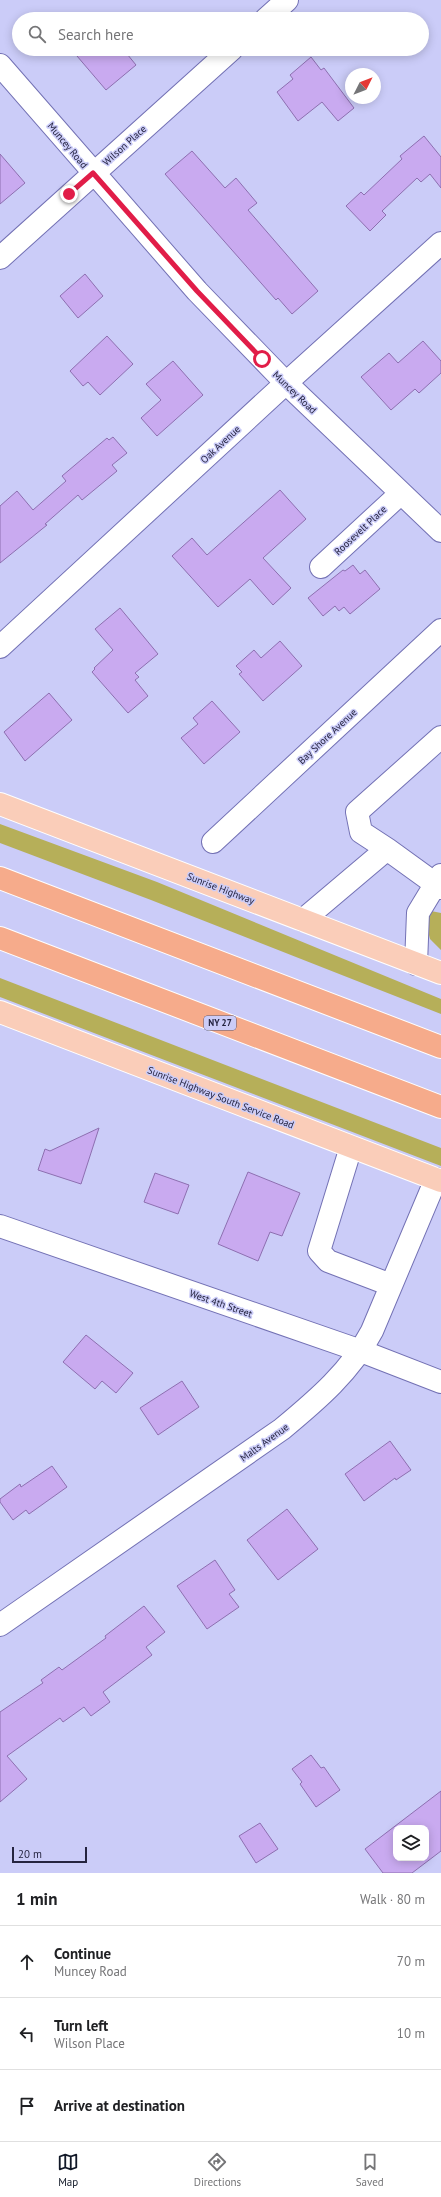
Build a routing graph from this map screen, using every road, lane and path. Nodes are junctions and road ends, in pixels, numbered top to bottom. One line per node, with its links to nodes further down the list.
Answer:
1 (287, 0): 2 (street)
2 (274, 12)
3 (224, 56): 5 (street, Wilson Place)
4 (0, 65): 5 (street, Muncey Road)
5 (93, 173): 7 (street, Wilson Place); 8 (street, Muncey Road)
6 (441, 243): 8 (street, Oak Avenue)
7 (0, 258)
8 (286, 383): 9 (street, Muncey Road); 13 (street, Oak Avenue)
9 (400, 494): 10 (street, Muncey Road); 11 (street, Roosevelt Place)
10 (441, 532)
11 (321, 568)
12 (441, 630): 16 (street, Bay Shore Avenue)
13 (0, 647)
14 (441, 737): 17 (street)
15 (0, 804): 20 (main road, Sunrise Highway)
16 (213, 842)
17 (387, 849): 19 (street); 20 (street)
18 (0, 878): 25 (highway)
19 (440, 882): 22 (street)
20 (303, 920): 22 (main road, Sunrise Highway)
21 (0, 938): 26 (highway, NY 27)
22 (416, 964): 23 (main road, Sunrise Highway)
23 (441, 973)
24 (0, 1012): 27 (main road, Sunrise Highway South Service Road)
25 (441, 1047)
26 (441, 1107)
27 (352, 1147): 28 (main road, Sunrise Highway South Service Road); 30 (street)
28 (438, 1180): 30 (street, Malts Avenue)
29 (0, 1226): 31 (street, West 4th Street)
30 (391, 1285): 31 (street, Malts Avenue)
31 (361, 1352): 32 (street, West 4th Street); 33 (street, Malts Avenue)
32 (441, 1382)
33 (0, 1625)

